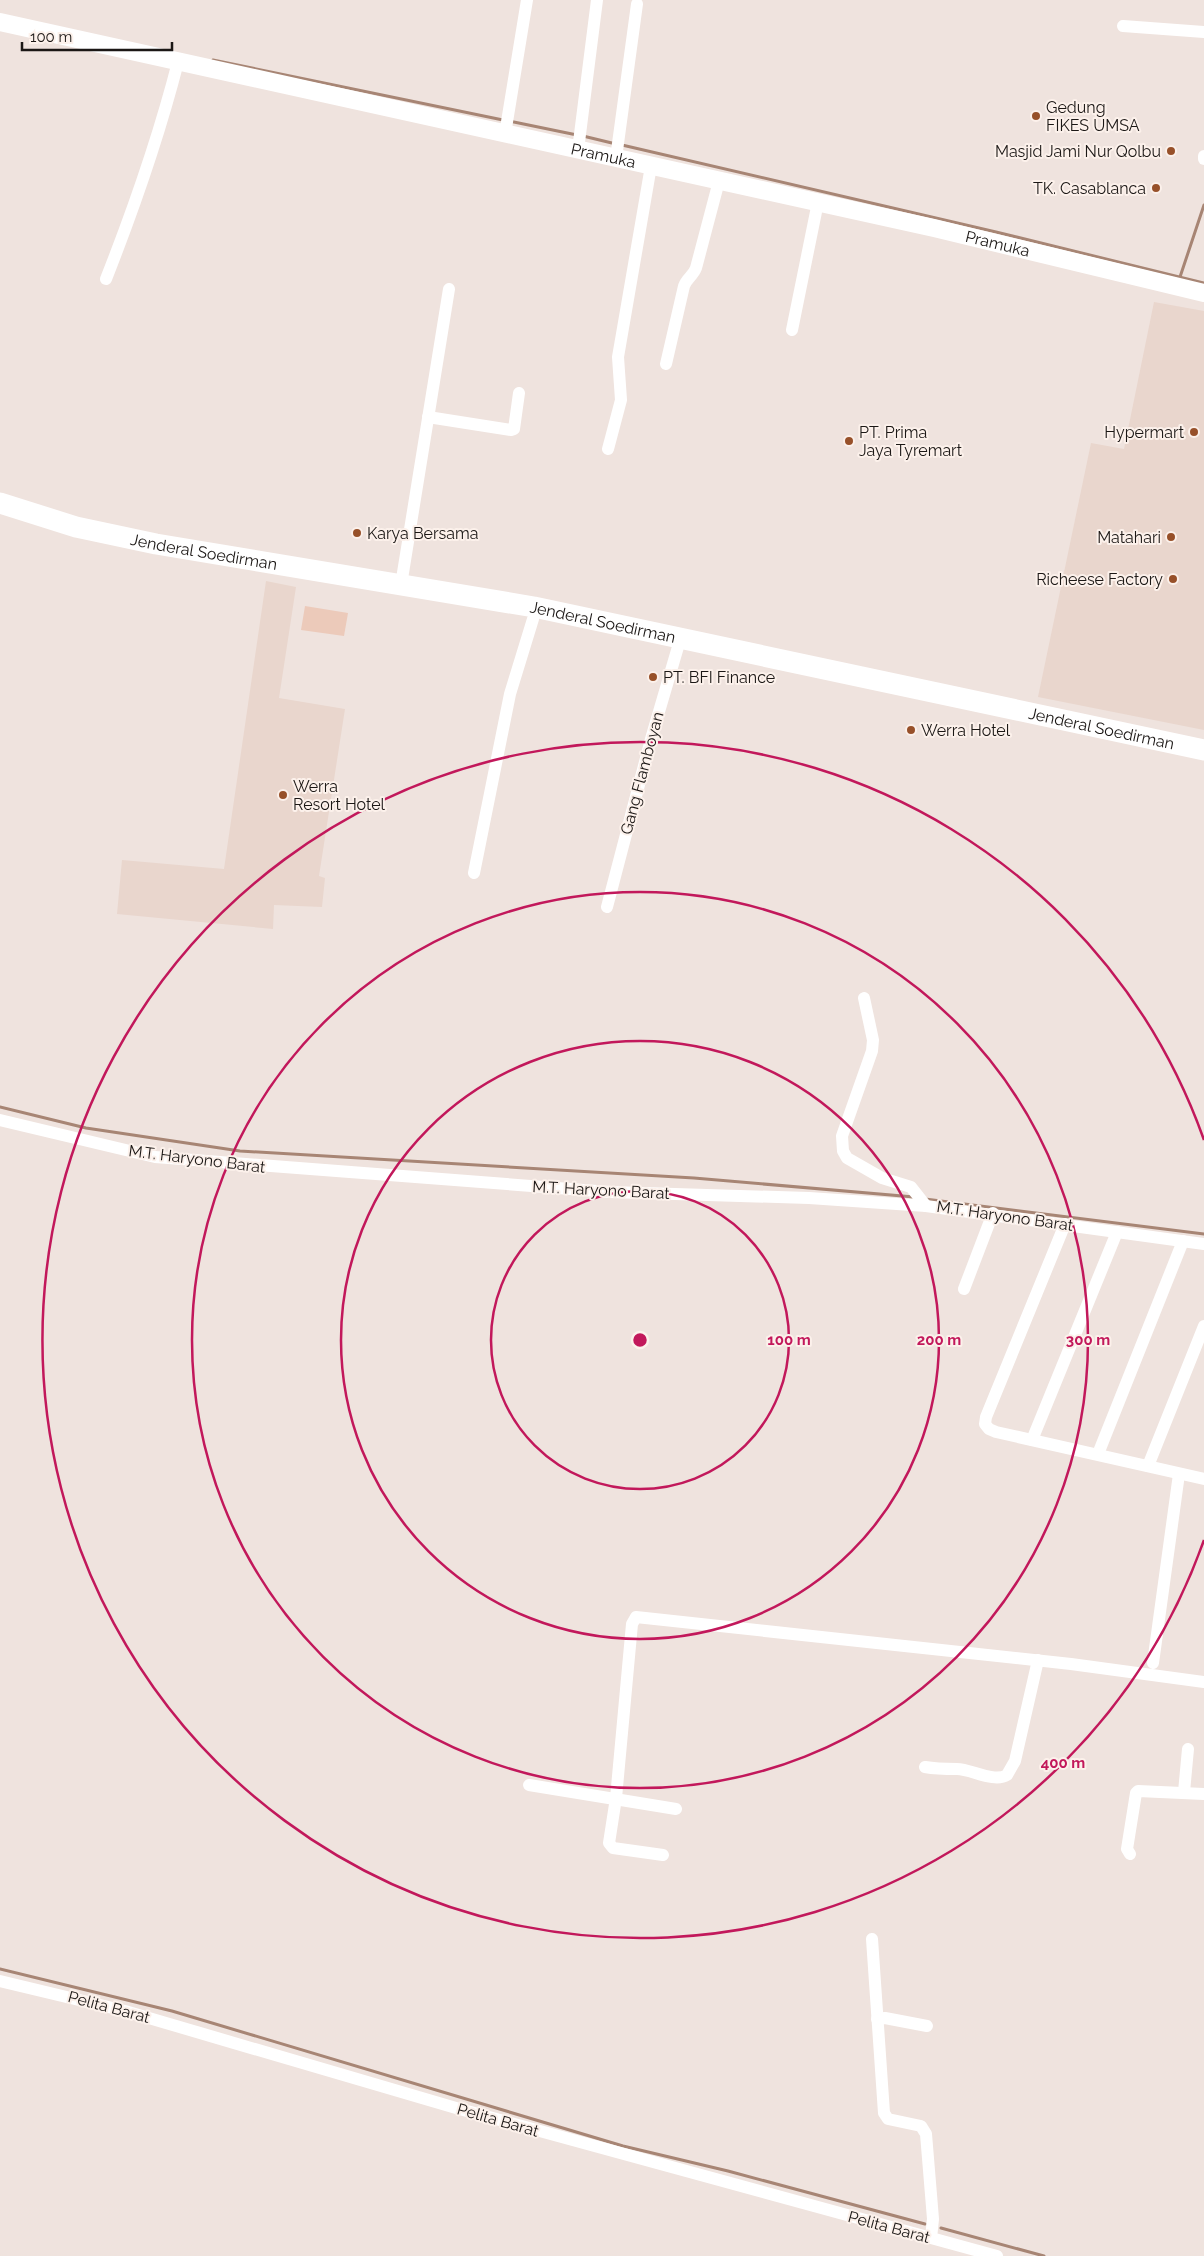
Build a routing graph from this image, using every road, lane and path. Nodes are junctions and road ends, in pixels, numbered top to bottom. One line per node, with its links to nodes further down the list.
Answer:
1 (527, 0): 8 (street)
2 (597, 0): 9 (street)
3 (637, 4): 10 (street)
4 (0, 22): 7 (street, Pramuka)
5 (1122, 26): 6 (street)
6 (1204, 32)
7 (178, 62): 8 (street, Pramuka); 14 (street)
8 (506, 131): 9 (street, Pramuka)
9 (580, 140): 10 (street, Pramuka)
10 (617, 148): 11 (street, Pramuka)
11 (651, 166): 12 (street, Pramuka); 21 (street)
12 (719, 181): 13 (street, Pramuka); 18 (street)
13 (818, 202): 16 (street, Pramuka); 17 (street)
14 (106, 279)
15 (449, 289): 20 (street)
16 (1204, 293)
17 (792, 330)
18 (666, 364)
19 (520, 393): 20 (street)
20 (428, 417): 24 (street)
21 (608, 450)
22 (0, 503): 24 (highway, Jenderal Soedirman)
23 (0, 514): 25 (highway, Jenderal Soedirman)
24 (401, 585): 26 (highway, Jenderal Soedirman)
25 (533, 619): 26 (highway, Jenderal Soedirman); 30 (street)
26 (679, 644): 27 (highway, Jenderal Soedirman); 31 (street, Gang Flamboyan)
27 (1070, 728): 28 (highway, Jenderal Soedirman); 29 (highway, Jenderal Soedirman)
28 (1204, 750)
29 (1204, 760)
30 (474, 873)
31 (607, 907)
32 (864, 998): 34 (street)
33 (0, 1120): 34 (street, M.T. Haryono Barat)
34 (926, 1206): 35 (street, M.T. Haryono Barat)
35 (992, 1213): 36 (street, M.T. Haryono Barat); 40 (street)
36 (1065, 1224): 37 (street, M.T. Haryono Barat); 42 (street)
37 (1117, 1232): 38 (street, M.T. Haryono Barat); 42 (street)
38 (1182, 1240): 39 (street, M.T. Haryono Barat); 43 (street)
39 (1204, 1244)
40 (964, 1289)
41 (1204, 1326): 44 (street)
42 (1032, 1440): 43 (street)
43 (1098, 1454): 44 (street)
44 (1148, 1466): 45 (street)
45 (1179, 1474): 46 (street); 48 (street)
46 (1204, 1479)
47 (1038, 1660): 49 (street); 51 (street); 55 (street)
48 (1153, 1663)
49 (1204, 1682)
50 (1188, 1749): 53 (street)
51 (925, 1767)
52 (530, 1785): 55 (street)
53 (1184, 1792): 54 (street); 57 (street)
54 (1204, 1794)
55 (616, 1798): 56 (street); 58 (street)
56 (676, 1809)
57 (1130, 1854)
58 (663, 1855)
59 (872, 1939): 61 (street)
60 (0, 1981): 63 (street, Pelita Barat)
61 (877, 2019): 62 (street); 63 (street)
62 (927, 2026)
63 (932, 2238): 64 (street, Pelita Barat)
64 (997, 2256)

